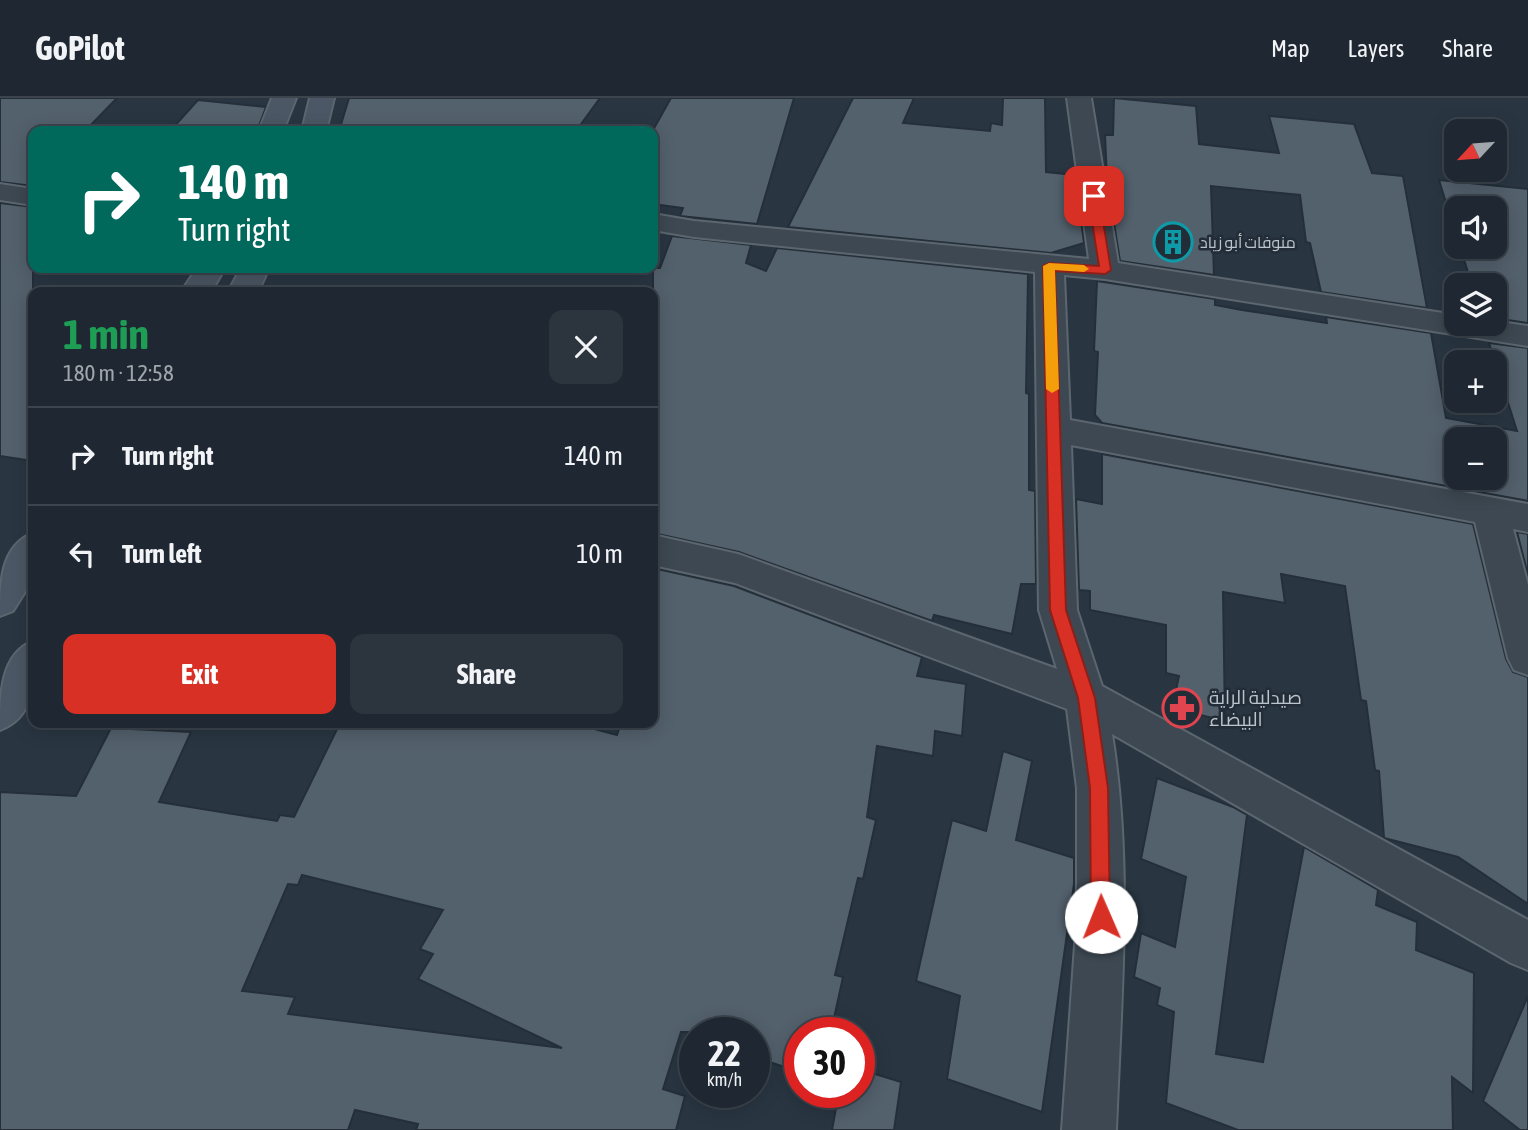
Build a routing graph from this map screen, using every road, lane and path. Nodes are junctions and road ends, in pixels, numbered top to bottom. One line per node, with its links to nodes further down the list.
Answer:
1 (284, 98): 4 (main road)
2 (322, 98): 5 (main road)
3 (1079, 98): 10 (street)
4 (273, 126)
5 (315, 126)
6 (0, 192): 7 (street)
7 (28, 196)
8 (658, 223): 9 (street)
9 (1049, 266): 10 (street); 12 (street)
10 (1105, 270): 11 (street)
11 (1528, 336)
12 (1054, 429): 13 (street); 20 (street)
13 (1490, 510): 14 (street); 18 (street)
14 (1528, 517)
15 (658, 551): 20 (street)
16 (28, 556): 17 (main road)
17 (0, 600)
18 (1528, 658)
19 (28, 666): 21 (main road)
20 (1086, 698): 22 (street); 23 (street)
21 (0, 711)
22 (1528, 946)
23 (1089, 1130)

